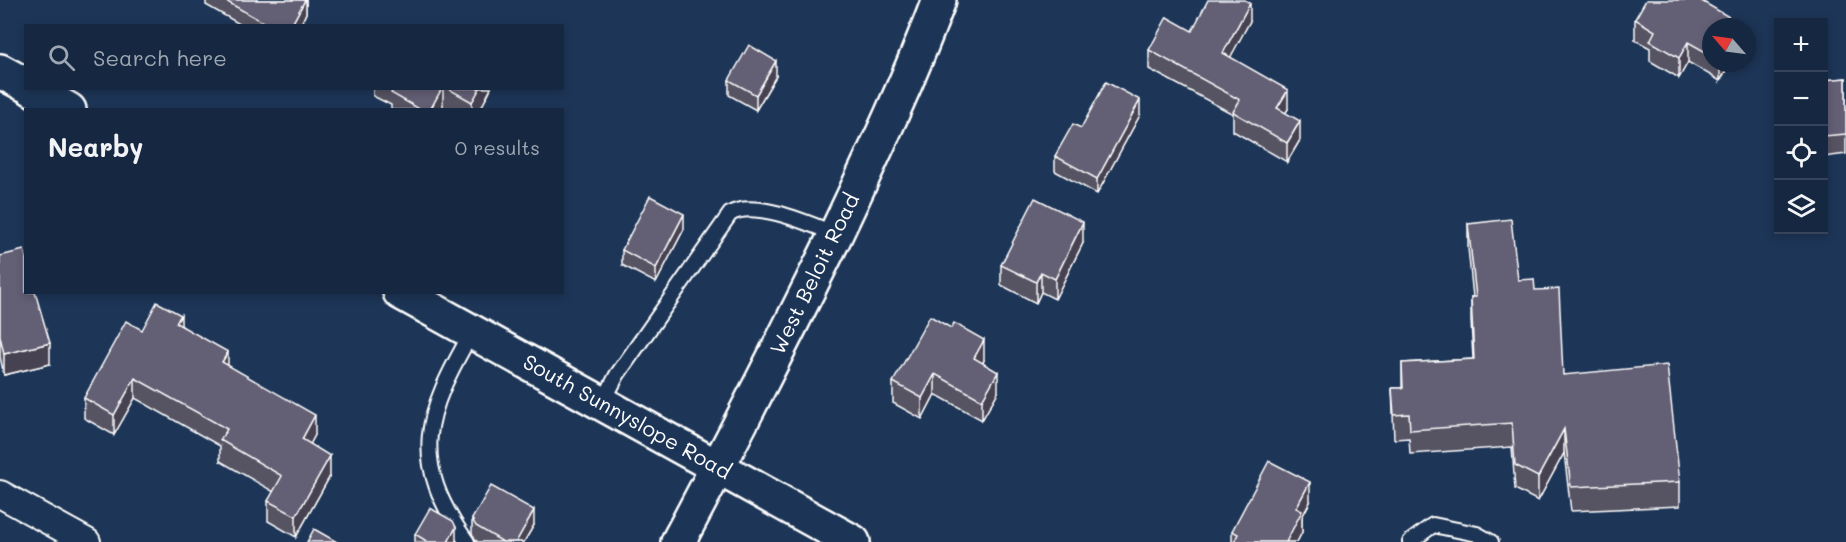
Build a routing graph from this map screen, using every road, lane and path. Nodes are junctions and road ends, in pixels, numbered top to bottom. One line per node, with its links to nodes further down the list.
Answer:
1 (939, 0): 6 (main road, West Beloit Road)
2 (0, 71): 3 (main road)
3 (24, 84)
4 (34, 90): 5 (main road)
5 (66, 108)
6 (835, 234): 9 (lane); 10 (main road, West Beloit Road)
7 (404, 294): 8 (main road, South Sunnyslope Road)
8 (472, 332): 9 (main road, South Sunnyslope Road); 13 (lane)
9 (602, 404): 10 (main road, South Sunnyslope Road)
10 (718, 468): 14 (main road, West Beloit Road); 15 (main road, South Sunnyslope Road)
11 (0, 494): 12 (street)
12 (87, 542)
13 (466, 542)
14 (678, 542)
15 (853, 542)
16 (1410, 542): 17 (lane)
17 (1491, 542)

